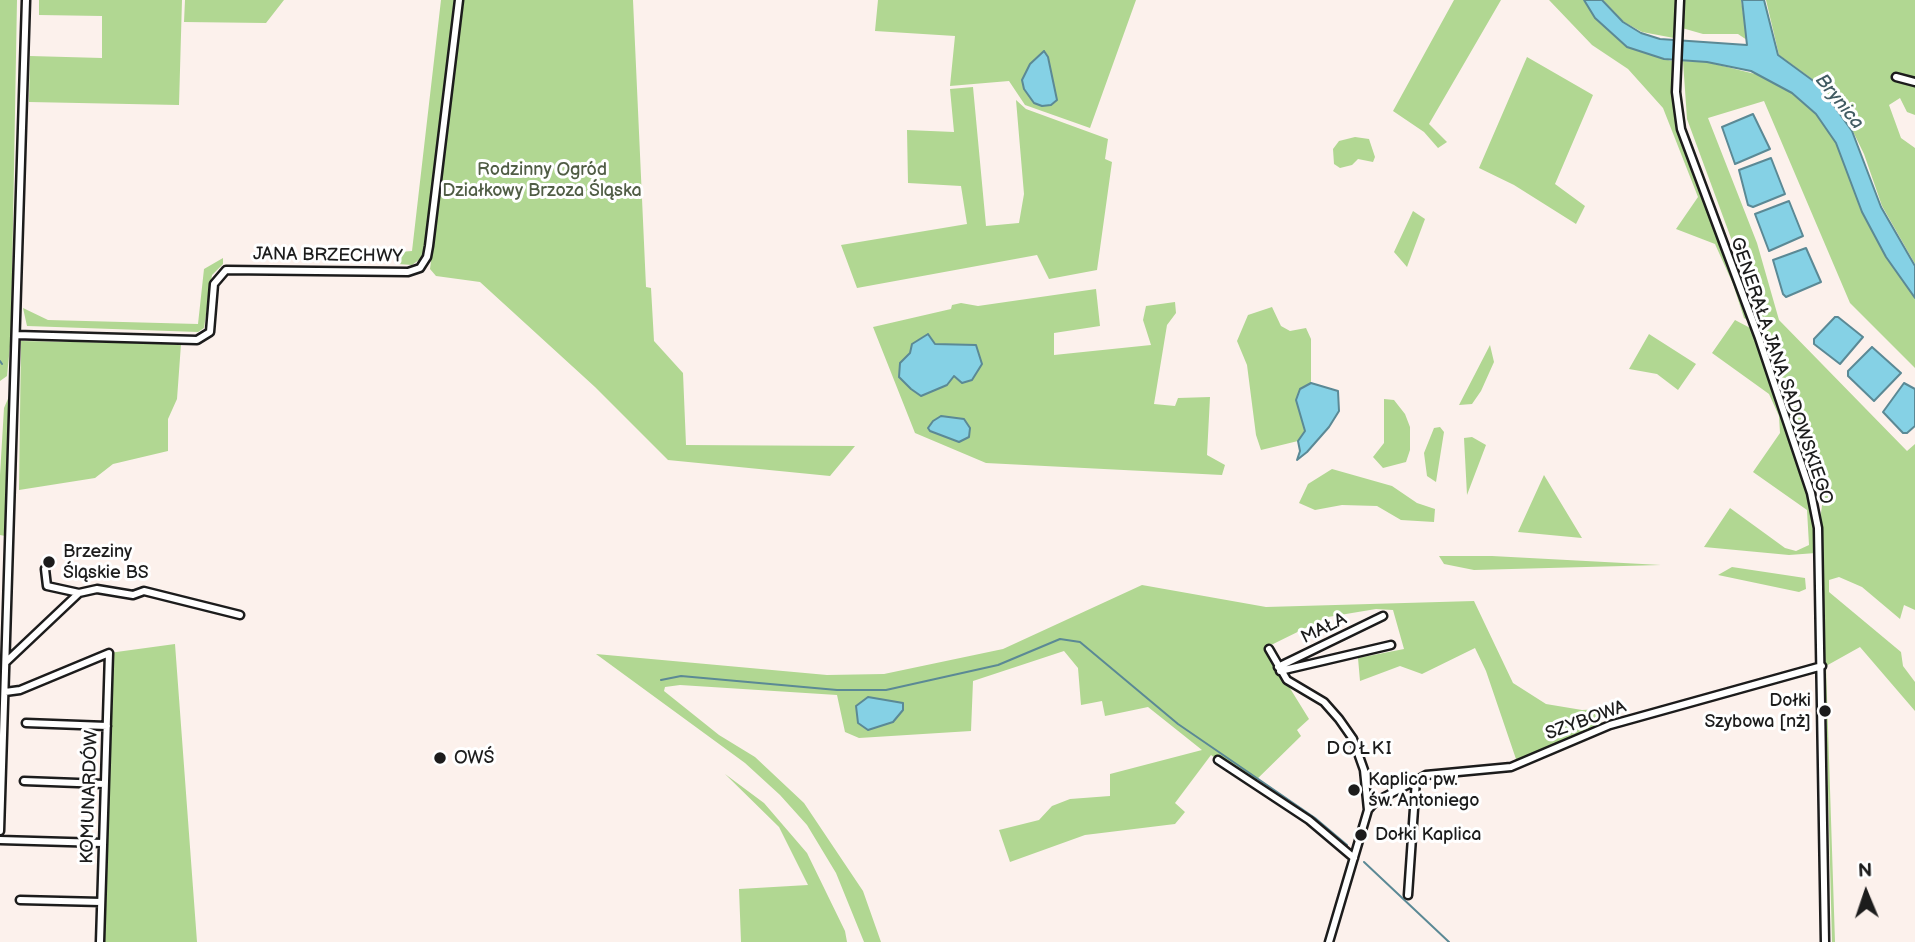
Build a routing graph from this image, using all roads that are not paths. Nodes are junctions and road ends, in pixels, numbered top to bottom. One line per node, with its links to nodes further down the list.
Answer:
1 (26, 0): 6 (street)
2 (459, 0): 6 (street, JANA BRZECHWY)
3 (1680, 0): 14 (street, GENERAŁA JANA SADOWSKIEGO)
4 (1896, 77): 5 (street)
5 (1915, 82)
6 (16, 335): 13 (street)
7 (45, 569): 8 (street)
8 (79, 593): 9 (street); 13 (street)
9 (240, 615)
10 (1383, 616): 15 (street, MAŁA)
11 (1391, 645): 15 (street)
12 (1269, 649): 15 (street)
13 (6, 662): 16 (street)
14 (1822, 666): 20 (street, SZYBOWA); 35 (street, GENERAŁA JANA SADOWSKIEGO)
15 (1279, 669): 23 (street)
16 (5, 692): 18 (street, KOMUNARDÓW); 26 (street)
17 (26, 723): 18 (street)
18 (107, 726): 22 (street, KOMUNARDÓW)
19 (1218, 760): 29 (street)
20 (1416, 780): 24 (street, SZYBOWA); 30 (street)
21 (24, 781): 22 (street)
22 (104, 784): 28 (street, KOMUNARDÓW)
23 (1368, 792): 24 (street); 25 (street)
24 (1376, 802): 25 (street, SZYBOWA)
25 (1368, 810): 29 (street)
26 (0, 831)
27 (0, 840): 28 (street)
28 (102, 843): 32 (street, KOMUNARDÓW)
29 (1354, 858): 34 (street)
30 (1408, 895)
31 (20, 900): 32 (street)
32 (101, 902): 33 (street, KOMUNARDÓW)
33 (100, 942)
34 (1329, 942)
35 (1825, 942)

